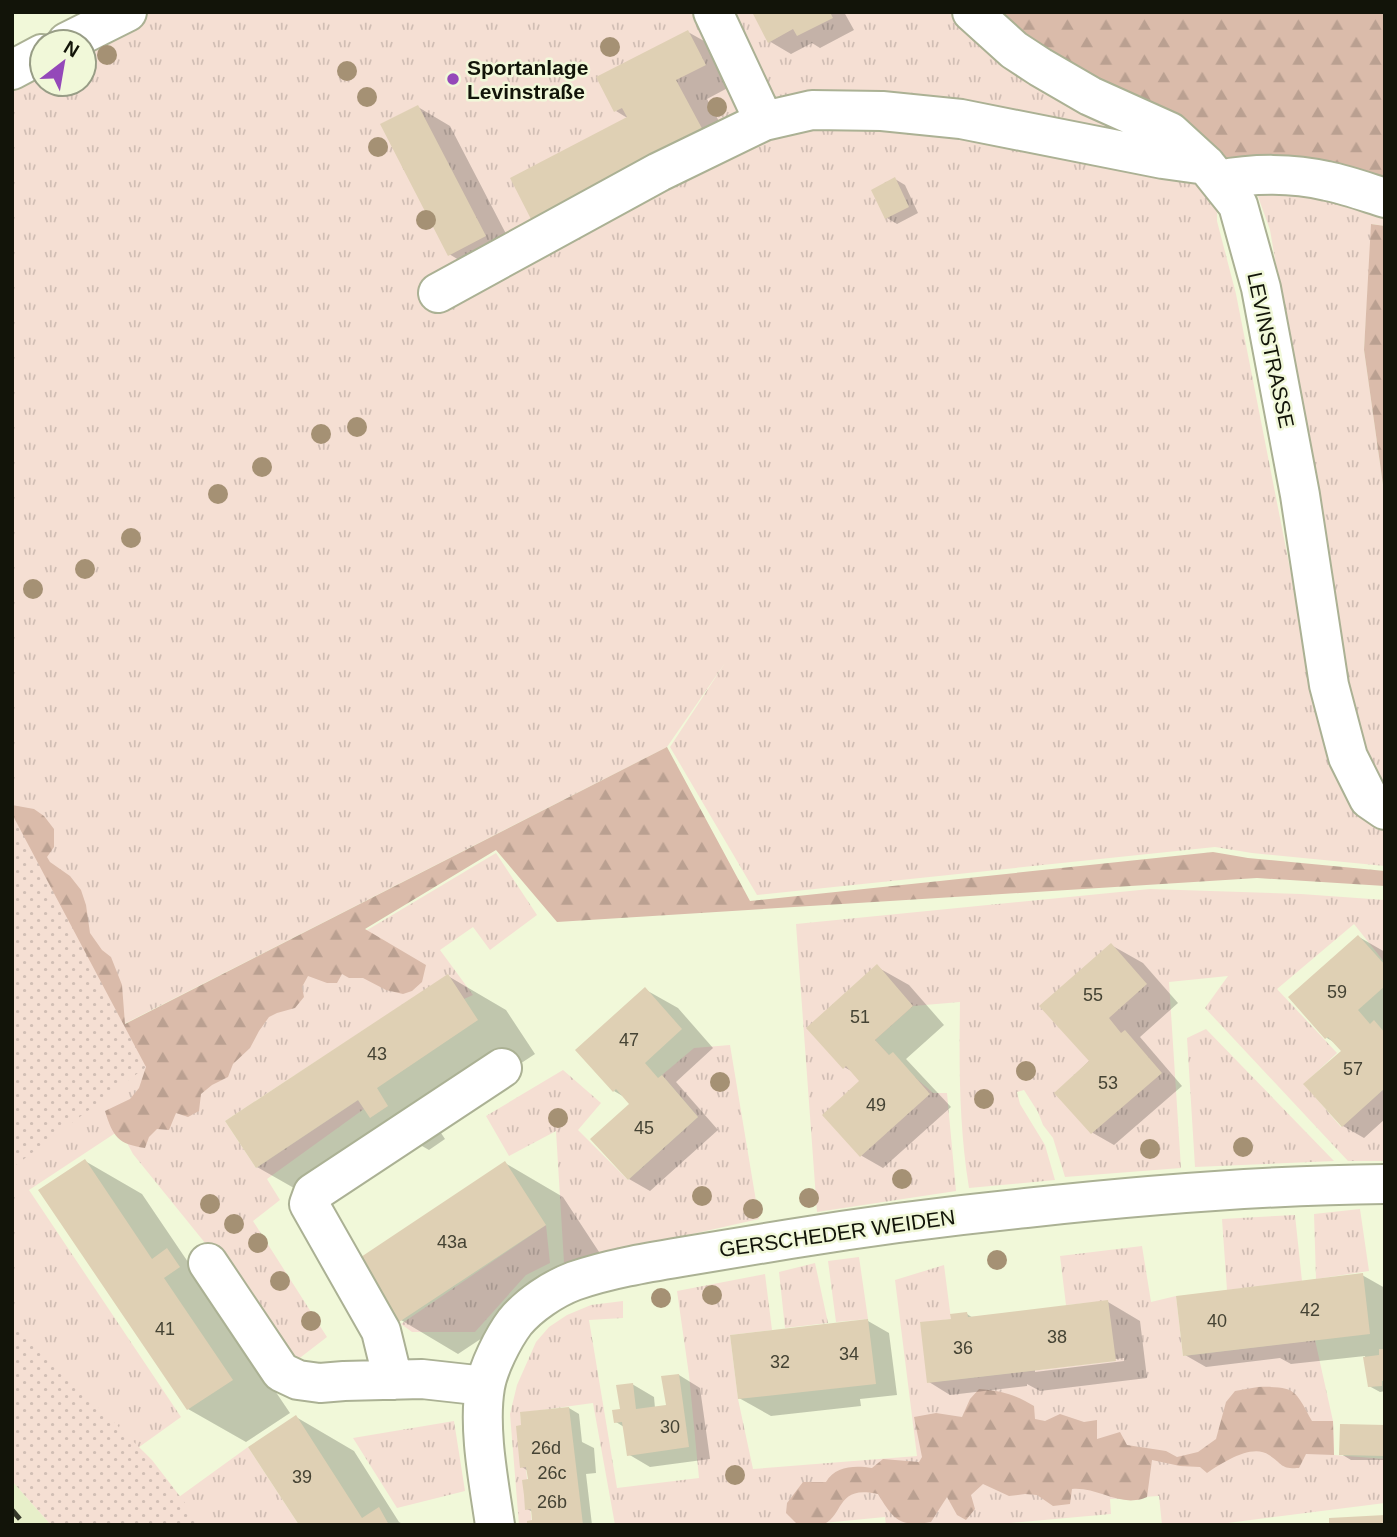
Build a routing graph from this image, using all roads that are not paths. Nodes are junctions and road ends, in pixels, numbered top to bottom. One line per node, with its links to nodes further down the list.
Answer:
1 (127, 12): 4 (street)
2 (713, 12): 7 (street)
3 (972, 12): 8 (street, LEVINSTRASSE)
4 (94, 28)
5 (28, 61): 6 (street)
6 (12, 70)
7 (764, 121): 8 (street); 10 (street)
8 (1212, 173): 9 (street); 11 (street, LEVINSTRASSE)
9 (1385, 198)
10 (438, 293)
11 (1385, 810)
12 (502, 1068): 15 (street)
13 (1385, 1184): 16 (street, GERSCHEDER WEIDEN)
14 (208, 1263): 15 (street)
15 (393, 1380): 16 (street)
16 (485, 1386): 17 (street, GERSCHEDER WEIDEN)
17 (495, 1525)

